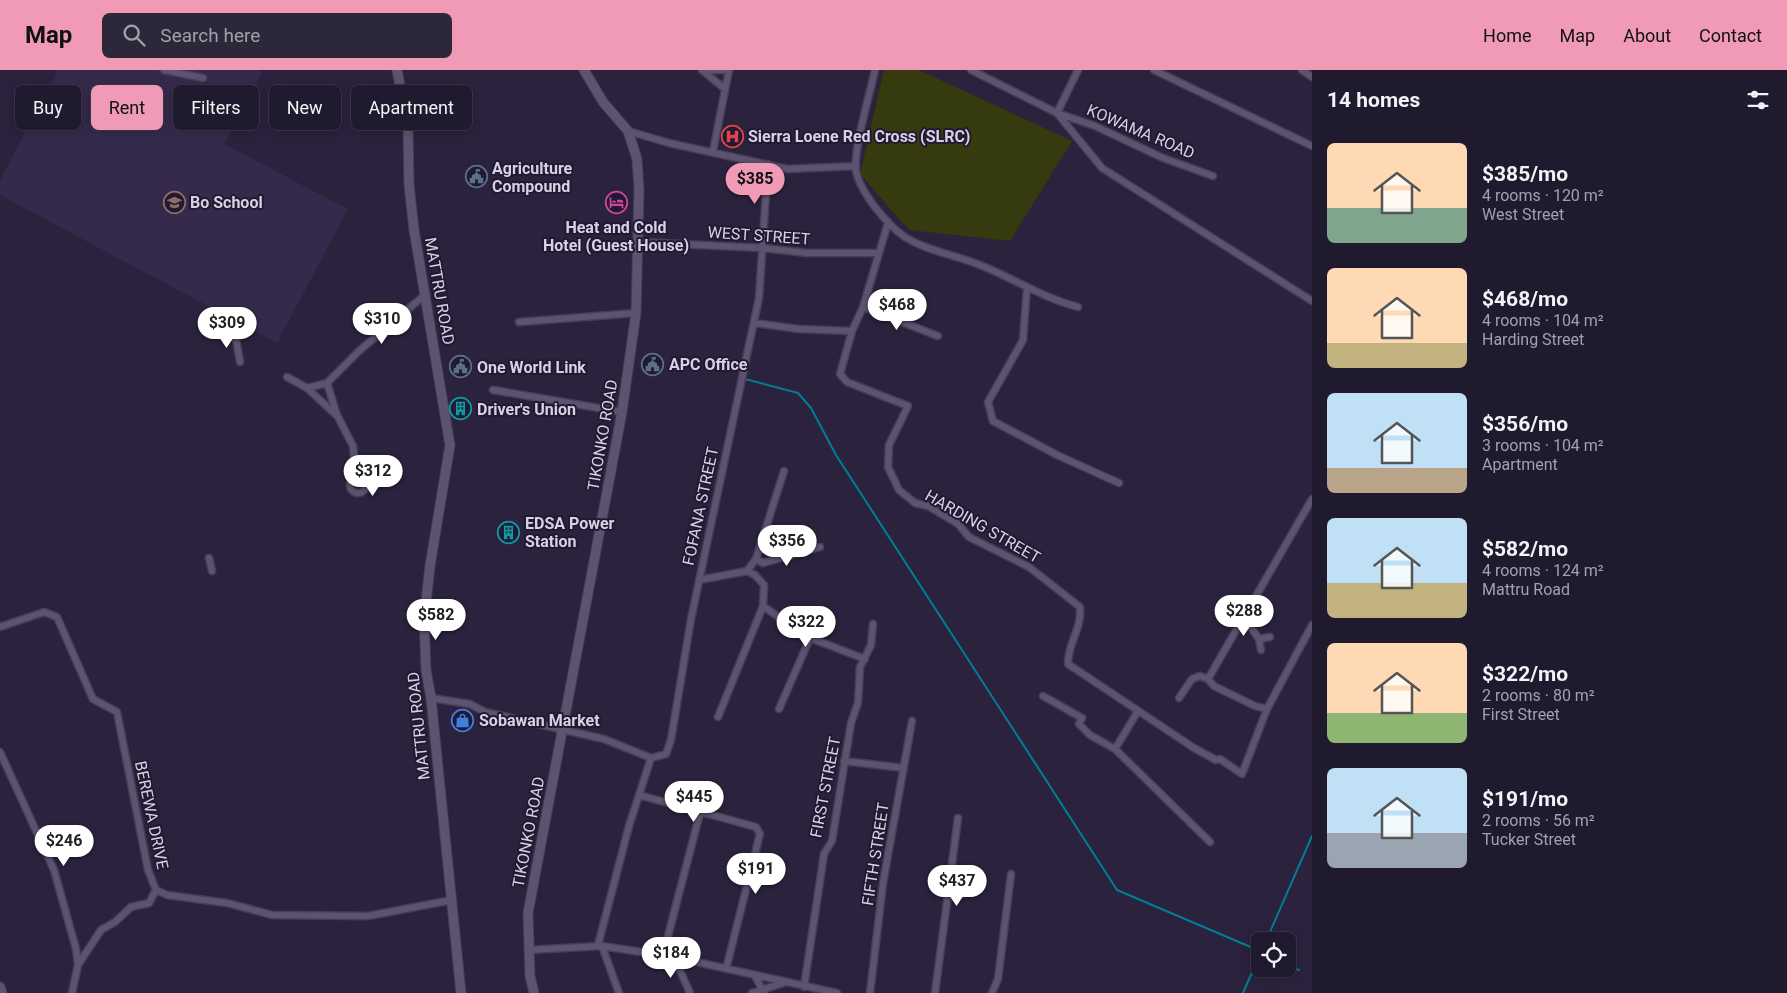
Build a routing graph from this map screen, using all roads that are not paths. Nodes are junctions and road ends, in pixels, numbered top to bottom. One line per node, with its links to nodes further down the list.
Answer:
1 (164, 70): 12 (street)
2 (397, 70): 26 (street, MATTRU ROAD)
3 (584, 70): 15 (street, TIKONKO ROAD)
4 (702, 70): 5 (street); 13 (street)
5 (728, 70): 13 (street)
6 (875, 70): 19 (street)
7 (971, 70): 14 (street, KOWAMA ROAD)
8 (1078, 70): 14 (street)
9 (1154, 70): 16 (street)
10 (1302, 70): 11 (street)
11 (1312, 77)
12 (203, 78)
13 (725, 89): 17 (street)
14 (1058, 113): 20 (street, KOWAMA ROAD); 27 (street)
15 (628, 131): 17 (street); 22 (street, TIKONKO ROAD)
16 (1312, 146)
17 (713, 151): 18 (street)
18 (768, 164): 19 (street); 23 (street, FOFANA STREET)
19 (856, 166): 21 (street)
20 (1213, 176)
21 (888, 223): 24 (street, HARDING STREET); 25 (street)
22 (637, 242): 23 (street, WEST STREET); 30 (street, TIKONKO ROAD)
23 (763, 248): 24 (street, WEST STREET); 32 (street, FOFANA STREET)
24 (879, 253): 29 (street, HARDING STREET)
25 (1027, 287): 28 (street); 45 (street)
26 (426, 294): 38 (street); 65 (street, MATTRU ROAD)
27 (1312, 301)
28 (1078, 307)
29 (863, 308): 33 (street, HARDING STREET); 35 (street)
30 (636, 313): 31 (street); 41 (street, TIKONKO ROAD)
31 (519, 322)
32 (754, 323): 33 (street); 52 (street, FOFANA STREET)
33 (852, 331): 69 (street, HARDING STREET)
34 (235, 333): 36 (street)
35 (938, 336)
36 (240, 362)
37 (287, 377): 39 (street)
38 (327, 383): 39 (street); 42 (street)
39 (307, 388): 42 (street)
40 (492, 390): 41 (street)
41 (622, 412): 72 (street, TIKONKO ROAD)
42 (336, 415): 44 (street)
43 (784, 471): 49 (street)
44 (356, 477)
45 (1119, 483)
46 (1312, 499): 54 (street)
47 (820, 547): 49 (street)
48 (209, 558): 50 (street)
49 (756, 560): 51 (street)
50 (212, 571)
51 (746, 571): 52 (street); 53 (street)
52 (699, 580): 75 (street, FOFANA STREET)
53 (763, 606): 59 (street); 70 (street)
54 (1244, 616): 60 (street); 63 (street)
55 (873, 624): 62 (street, FIRST STREET)
56 (1312, 625): 68 (street)
57 (0, 627): 83 (street, BEREWA DRIVE)
58 (1270, 637): 60 (street)
59 (810, 638): 62 (street); 67 (street)
60 (1259, 639): 61 (street)
61 (1261, 650)
62 (865, 659): 76 (street, FIRST STREET)
63 (1208, 679): 66 (street); 68 (street)
64 (1043, 696): 73 (street)
65 (431, 698): 72 (street); 84 (street, MATTRU ROAD)
66 (1179, 698)
67 (779, 709)
68 (1267, 709): 69 (street, HARDING STREET)
69 (1138, 710): 73 (street)
70 (718, 717)
71 (912, 721): 77 (street, FIFTH STREET)
72 (562, 729): 75 (street); 86 (street, TIKONKO ROAD)
73 (1114, 749): 81 (street)
74 (0, 752): 89 (street)
75 (651, 758): 78 (street)
76 (844, 761): 77 (street); 93 (street, FIRST STREET)
77 (904, 768): 105 (street, FIFTH STREET)
78 (638, 795): 79 (street); 85 (street)
79 (700, 813): 87 (street); 90 (street)
80 (958, 818): 106 (street)
81 (1210, 842)
82 (1011, 874): 107 (street)
83 (156, 890): 84 (street, BEREWA DRIVE); 89 (street)
84 (452, 900): 99 (street, MATTRU ROAD)
85 (600, 946): 86 (street); 87 (street); 101 (street)
86 (528, 950): 100 (street, TIKONKO ROAD)
87 (663, 955): 88 (street)
88 (674, 957): 90 (street); 102 (street)
89 (78, 965): 98 (street)
90 (726, 968): 91 (street)
91 (755, 976): 92 (street); 95 (street)
92 (784, 983): 93 (street); 95 (street)
93 (804, 986): 96 (street)
94 (0, 987): 97 (street)
95 (763, 991): 103 (street)
96 (829, 992): 104 (street)
97 (2, 993)
98 (72, 993)
99 (461, 993)
100 (534, 993)
101 (619, 993)
102 (690, 993)
103 (752, 993)
104 (837, 993)
105 (870, 993)
106 (935, 993)
107 (992, 993)

